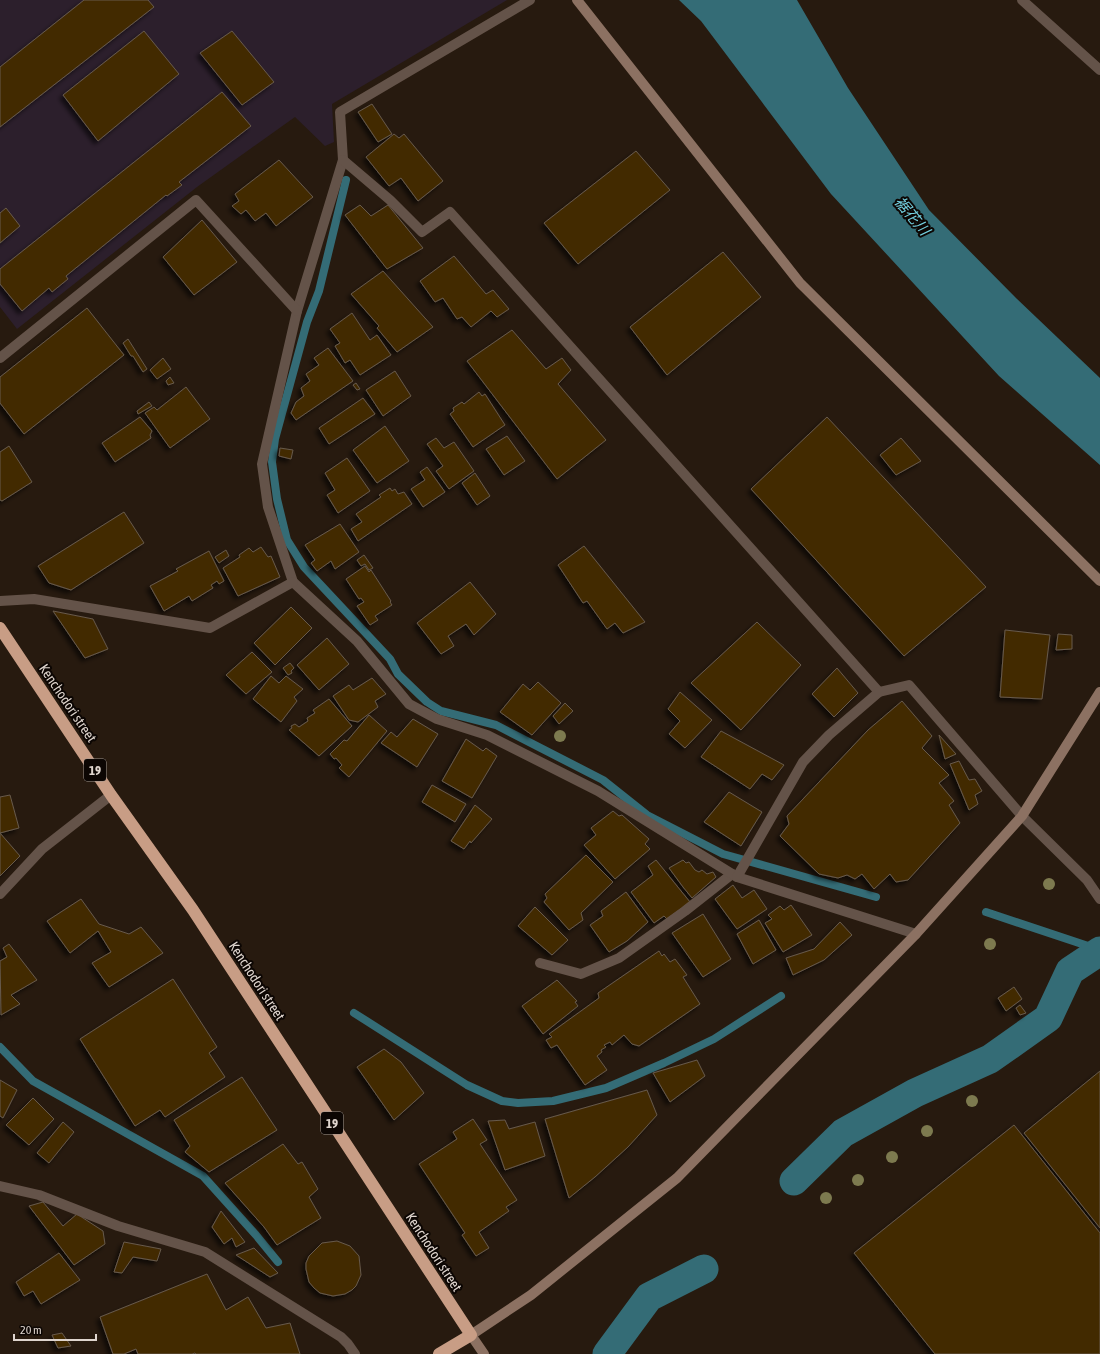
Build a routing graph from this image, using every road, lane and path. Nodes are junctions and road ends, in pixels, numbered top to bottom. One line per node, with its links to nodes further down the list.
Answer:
1 (530, 0): 5 (street)
2 (577, 0): 8 (street)
3 (1022, 0): 4 (street)
4 (1100, 70)
5 (343, 160): 6 (street); 12 (street)
6 (297, 311): 7 (street); 9 (street)
7 (0, 358)
8 (1100, 580)
9 (294, 582): 10 (street); 16 (street)
10 (0, 601)
11 (0, 628): 14 (highway, Kenchodori street / 19)
12 (878, 692): 15 (street); 16 (street)
13 (1100, 692): 15 (street)
14 (111, 795): 17 (street); 22 (highway, Kenchodori street / 19)
15 (1022, 816): 18 (street); 19 (street)
16 (737, 873): 19 (street); 20 (street)
17 (0, 894)
18 (1100, 899)
19 (916, 934): 22 (street)
20 (540, 963)
21 (0, 1186): 23 (street)
22 (471, 1335): 24 (highway); 25 (street, Kenchodori street)
23 (355, 1354)
24 (439, 1354)
25 (484, 1354)

